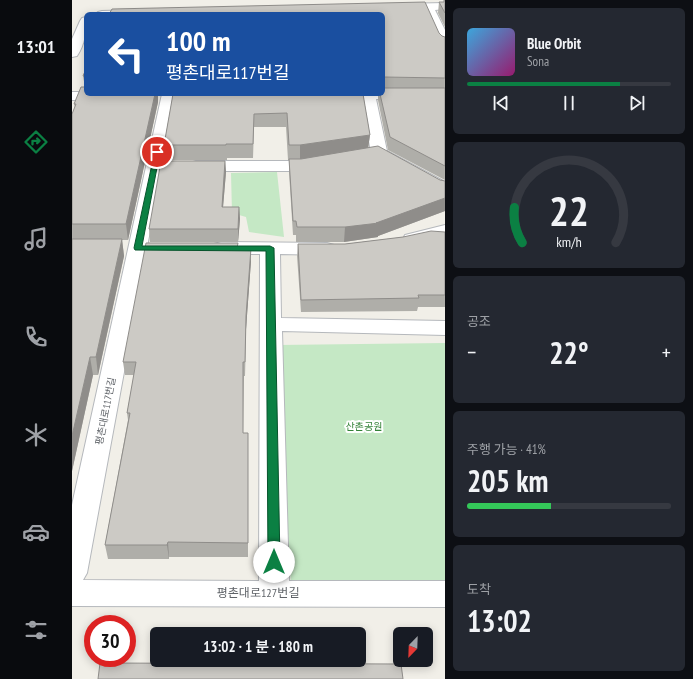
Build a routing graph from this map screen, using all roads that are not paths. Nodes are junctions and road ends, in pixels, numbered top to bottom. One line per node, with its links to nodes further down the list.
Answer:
1 (428, 6): 2 (street); 3 (street); 5 (street)
2 (445, 6)
3 (388, 7)
4 (84, 17): 6 (street)
5 (445, 43)
6 (78, 48)
7 (385, 95): 8 (street)
8 (445, 95)
9 (72, 96): 10 (street)
10 (124, 96)
11 (168, 96): 14 (street, 평촌대로117번길)
12 (368, 96): 15 (street)
13 (336, 160): 14 (street)
14 (167, 166): 23 (street, 평촌대로117번길)
15 (445, 189)
16 (445, 231): 17 (street)
17 (394, 243)
18 (200, 248): 19 (street)
19 (270, 248): 20 (street); 21 (street)
20 (344, 249)
21 (271, 324): 22 (street); 25 (street)
22 (445, 328)
23 (72, 573)
24 (72, 593): 25 (street, 평촌대로127번길)
25 (274, 593): 26 (street, 평촌대로127번길)
26 (445, 594)

